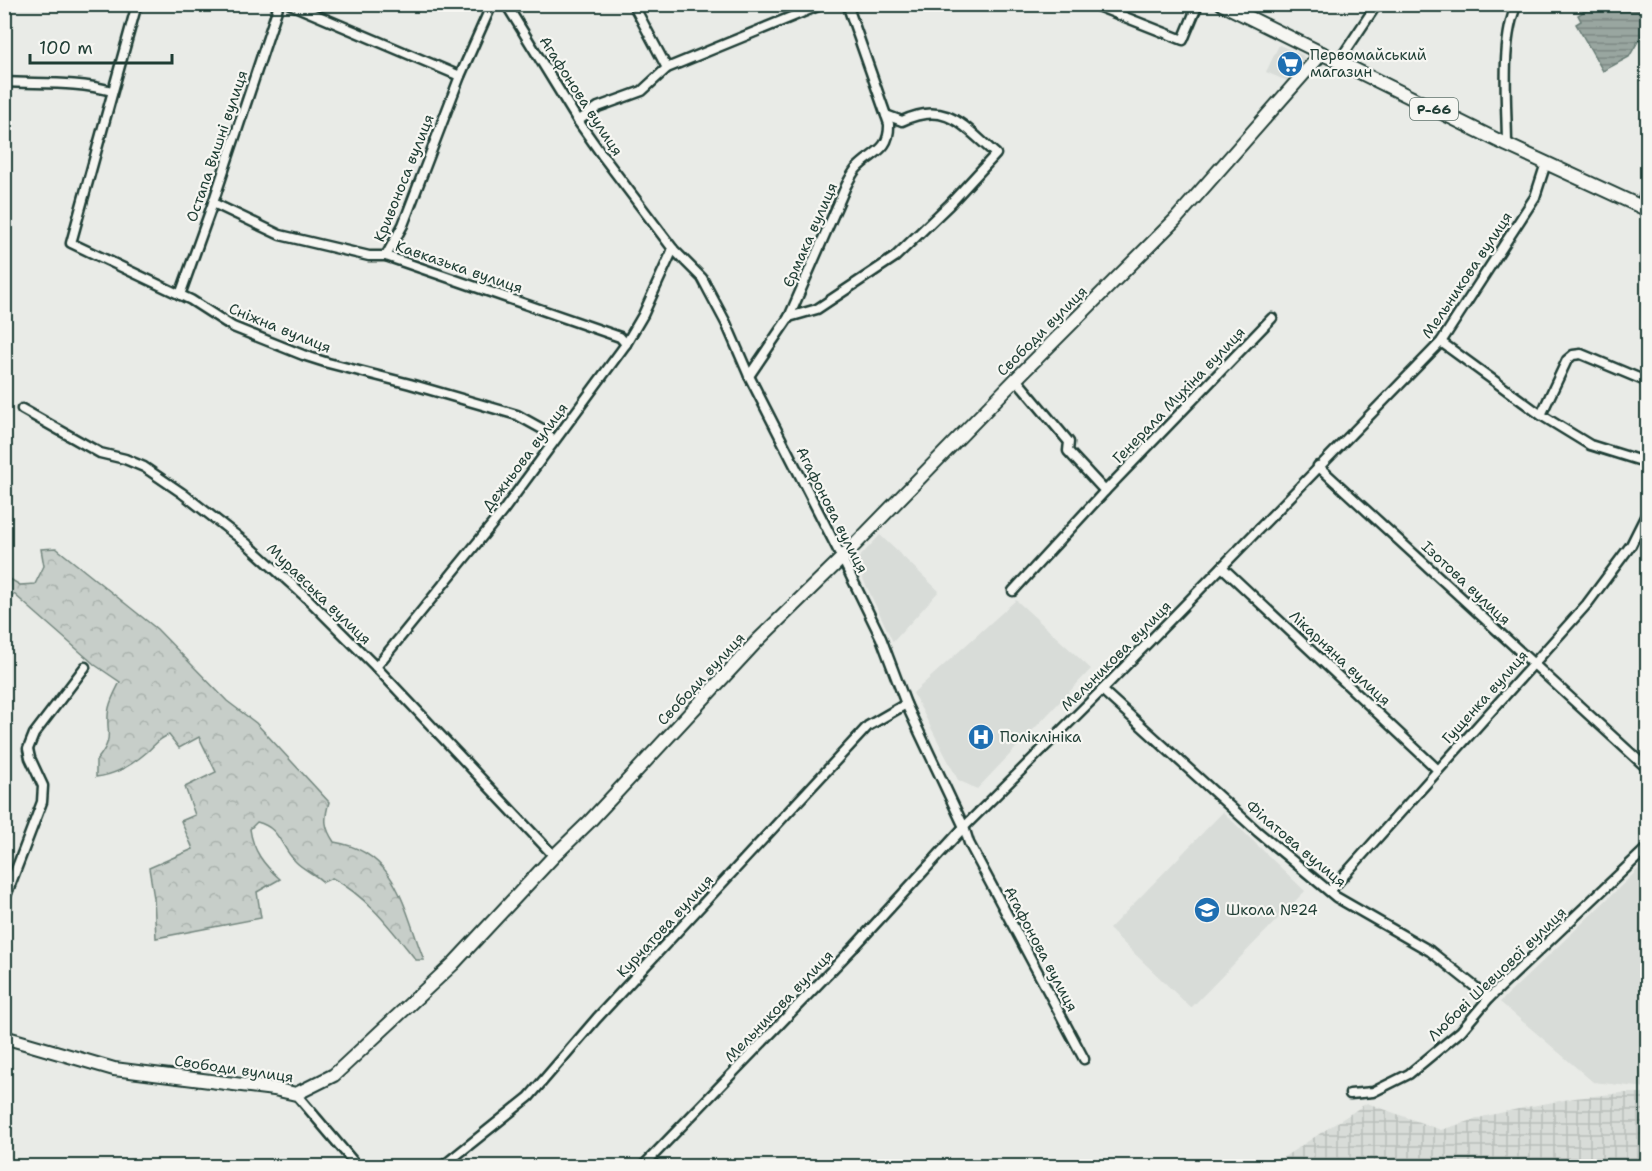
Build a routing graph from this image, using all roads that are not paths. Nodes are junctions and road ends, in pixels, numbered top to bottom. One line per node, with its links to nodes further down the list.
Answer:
1 (137, 4): 19 (street)
2 (279, 4): 25 (street, Остапа Вишні вулиця)
3 (290, 4): 17 (street)
4 (492, 4): 17 (street, Кривоноса вулиця)
5 (506, 4): 21 (street, Агафонова вулиця)
6 (633, 4): 16 (street)
7 (823, 4): 16 (street)
8 (847, 4): 20 (street, Єрмака вулиця)
9 (1092, 4): 10 (street)
10 (1198, 4)
11 (1222, 4): 14 (street, Р-66)
12 (1377, 4): 15 (street)
13 (1518, 4): 22 (street)
14 (1322, 53): 15 (street, Р-66); 35 (street, Свободи вулиця)
15 (1339, 61): 22 (street, Р-66)
16 (667, 68): 21 (street)
17 (460, 76): 28 (street, Кривоноса вулиця)
18 (4, 82): 19 (street)
19 (112, 91): 29 (street, Сніжна вулиця)
20 (886, 115): 30 (street, Єрмака вулиця); 30 (street)
21 (578, 121): 27 (street, Агафонова вулиця)
22 (1507, 145): 23 (street, Р-66)
23 (1546, 163): 26 (street, Р-66); 32 (street, Мельникова вулиця)
24 (1647, 187): 26 (street)
25 (213, 203): 28 (street, Кавказька вулиця); 29 (street, Остапа Вишні вулиця)
26 (1644, 208)
27 (674, 249): 33 (street, Дежньова вулиця); 34 (street, Агафонова вулиця)
28 (386, 256): 33 (street, Кавказька вулиця)
29 (180, 295): 39 (street, Сніжна вулиця)
30 (789, 317): 34 (street, Єрмака вулиця)
31 (1272, 318): 42 (street, Генерала Мухіна вулиця)
32 (1441, 342): 38 (street); 41 (street, Мельникова вулиця)
33 (626, 344): 39 (street, Дежньова вулиця)
34 (749, 376): 44 (street, Агафонова вулиця)
35 (1016, 379): 42 (street); 44 (street, Свободи вулиця)
36 (1647, 382): 38 (street)
37 (22, 409): 49 (street, Муравська вулиця)
38 (1541, 415): 40 (street)
39 (553, 442): 49 (street, Дежньова вулиця)
40 (1647, 463)
41 (1318, 466): 45 (street, Мельникова вулиця); 47 (street, Ізотова вулиця)
42 (1105, 491): 46 (street, Генерала Мухіна вулиця)
43 (1647, 511): 47 (street, Гущенка вулиця)
44 (842, 558): 51 (street, Агафонова вулиця); 56 (street, Свободи вулиця)
45 (1222, 567): 50 (street, Мельникова вулиця); 53 (street, Лікарняна вулиця)
46 (1013, 591)
47 (1533, 663): 52 (street, Ізотова вулиця); 53 (street, Гущенка вулиця)
48 (85, 667): 58 (street)
49 (376, 667): 56 (street, Муравська вулиця)
50 (1102, 690): 54 (street, Мельникова вулиця); 57 (street, Філатова вулиця)
51 (906, 704): 54 (street, Агафонова вулиця); 65 (street, Курчатова вулиця)
52 (1647, 769)
53 (1438, 770): 57 (street, Гущенка вулиця)
54 (964, 827): 61 (street, Агафонова вулиця); 66 (street, Мельникова вулиця)
55 (1647, 847): 59 (street, Любові Шевцової вулиця)
56 (554, 856): 62 (street, Свободи вулиця)
57 (1330, 891): 59 (street, Філатова вулиця)
58 (4, 901)
59 (1489, 998): 63 (street, Любові Шевцової вулиця)
60 (4, 1037): 62 (street, Свободи вулиця)
61 (1084, 1059)
62 (296, 1094): 64 (street)
63 (1350, 1094)
64 (357, 1167)
65 (443, 1167)
66 (643, 1167)

